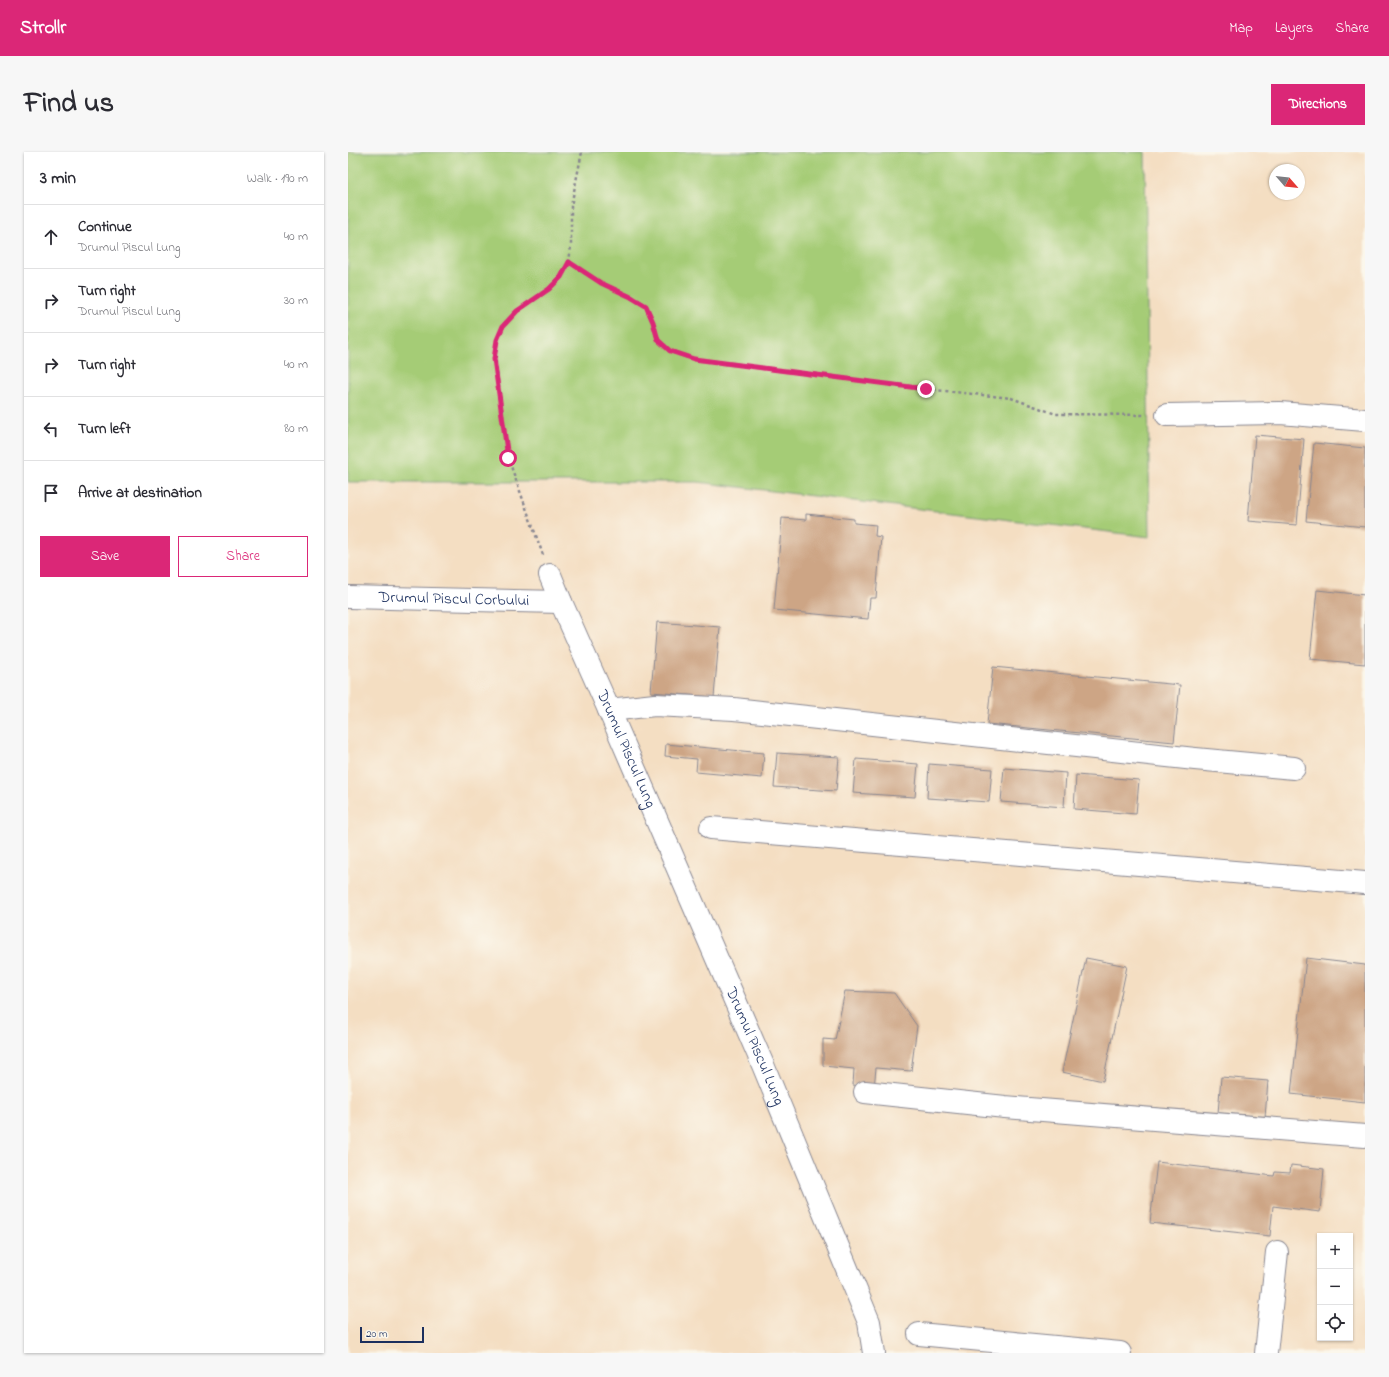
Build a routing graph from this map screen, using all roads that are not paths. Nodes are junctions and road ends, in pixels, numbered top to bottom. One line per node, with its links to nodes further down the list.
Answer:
1 (1167, 415): 2 (street)
2 (1365, 420)
3 (550, 575): 5 (street, Drumul Piscul Lung)
4 (348, 597): 5 (street, Drumul Piscul Corbului)
5 (560, 602): 6 (street, Drumul Piscul Lung)
6 (609, 710): 7 (street); 14 (street, Drumul Piscul Lung)
7 (1294, 768)
8 (711, 828): 9 (street)
9 (1365, 883)
10 (865, 1092): 11 (street)
11 (1365, 1136)
12 (1277, 1252): 16 (street)
13 (919, 1334): 15 (street)
14 (874, 1353)
15 (1120, 1353)
16 (1266, 1353)

